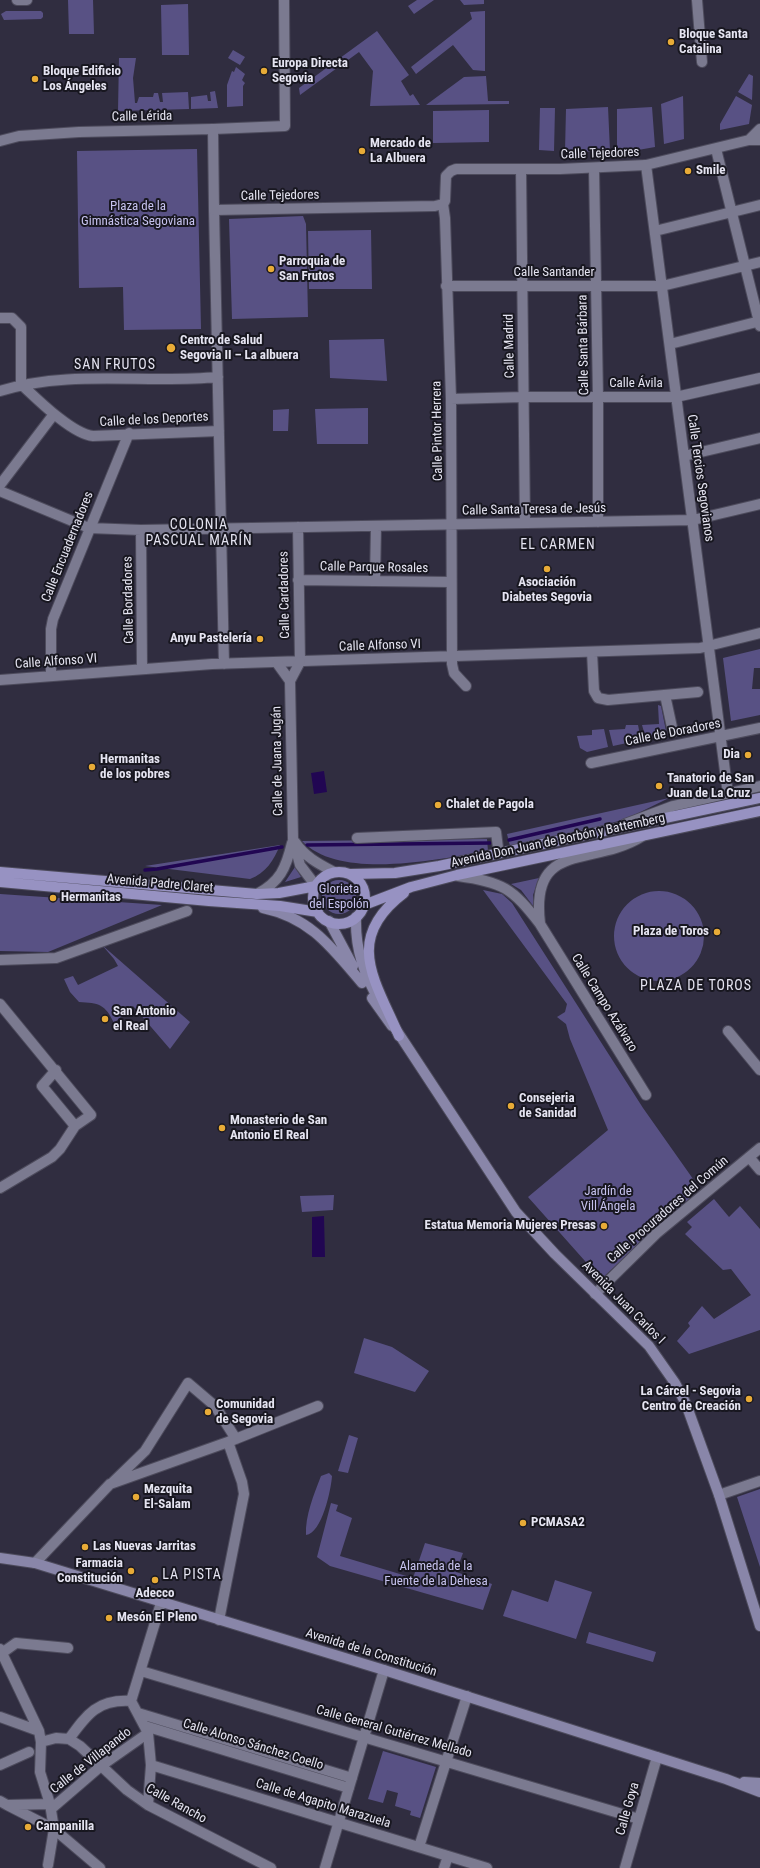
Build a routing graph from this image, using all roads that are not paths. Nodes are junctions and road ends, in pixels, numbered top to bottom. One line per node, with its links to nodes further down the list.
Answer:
1 (17, 0): 2 (street)
2 (27, 0)
3 (284, 0): 6 (street, Calle Lérida)
4 (697, 0): 5 (street)
5 (702, 62)
6 (213, 129): 8 (street, Calle Lérida); 18 (street)
7 (760, 130): 9 (street, Calle Tejedores)
8 (0, 140)
9 (749, 140): 10 (street, Calle Tejedores); 11 (street, Calle Tejedores)
10 (760, 140)
11 (716, 149): 12 (street, Calle Tejedores); 19 (street)
12 (646, 165): 13 (street, Calle Tejedores); 20 (street, Calle Tercios Segovianos)
13 (594, 168): 14 (street, Calle Tejedores); 25 (street, Calle Santa Bárbara)
14 (521, 169): 15 (street, Calle Tejedores); 24 (street, Calle Madrid)
15 (449, 172): 16 (street, Calle Pintor Herrera)
16 (443, 204): 18 (street, Calle Tejedores); 23 (street, Calle Pintor Herrera)
17 (760, 205): 19 (street)
18 (214, 210): 30 (street)
19 (732, 212): 20 (street); 22 (street)
20 (655, 231): 26 (street, Calle Tercios Segovianos)
21 (760, 262): 22 (street, Calle Santander)
22 (745, 266): 26 (street, Calle Santander); 28 (street)
23 (446, 286): 24 (street, Calle Santander); 37 (street, Calle Pintor Herrera)
24 (522, 286): 25 (street, Calle Santander); 34 (street, Calle Madrid)
25 (596, 286): 26 (street, Calle Santander); 35 (street, Calle Santa Bárbara)
26 (662, 286): 29 (street, Calle Tercios Segovianos)
27 (0, 318): 32 (street)
28 (760, 323): 29 (street)
29 (670, 344): 36 (street, Calle Tercios Segovianos)
30 (218, 377): 32 (street); 39 (street)
31 (760, 378): 36 (street, Calle Ávila)
32 (21, 384): 33 (street); 38 (street, Calle de los Deportes)
33 (0, 391)
34 (523, 397): 35 (street, Calle Ávila); 37 (street, Calle Ávila); 48 (street, Calle Madrid)
35 (598, 397): 36 (street, Calle Ávila); 47 (street, Calle Santa Bárbara)
36 (676, 397): 42 (street, Calle Tercios Segovianos)
37 (451, 399): 49 (street, Calle Pintor Herrera)
38 (54, 414): 40 (street, Calle de los Deportes); 43 (street)
39 (219, 431): 40 (street, Calle de los Deportes); 53 (street)
40 (129, 433): 52 (street, Calle Encuadernadores)
41 (760, 438): 42 (street)
42 (684, 456): 46 (street, Calle Tercios Segovianos)
43 (0, 485)
44 (0, 491): 52 (street)
45 (760, 504): 46 (street, Calle Santa Teresa de Jesús)
46 (693, 520): 47 (street, Calle Santa Teresa de Jesús); 59 (street, Calle Tercios Segovianos)
47 (598, 522): 48 (street, Calle Santa Teresa de Jesús)
48 (525, 523): 49 (street, Calle Santa Teresa de Jesús)
49 (452, 524): 50 (street, Calle Santa Teresa de Jesús); 57 (street, Calle Pintor Herrera)
50 (376, 526): 51 (street, Calle Santa Teresa de Jesús); 56 (street)
51 (298, 527): 53 (street, Calle Santa Teresa de Jesús); 55 (street, Calle Cardadores)
52 (89, 528): 54 (street, Calle Santa Teresa de Jesús); 66 (street, Calle Encuadernadores)
53 (221, 528): 54 (street, Calle Santa Teresa de Jesús); 64 (street)
54 (141, 530): 65 (street, Calle Bordadores)
55 (298, 580): 56 (street, Calle Parque Rosales); 62 (street, Calle Cardadores)
56 (375, 580): 57 (street, Calle Parque Rosales)
57 (450, 582): 61 (street, Calle Pintor Herrera)
58 (760, 633): 59 (street, Calle Alfonso VI)
59 (710, 646): 60 (street, Calle Alfonso VI); 74 (street, Calle Tercios Segovianos)
60 (592, 652): 61 (street, Calle Alfonso VI); 71 (street)
61 (452, 656): 62 (street, Calle Alfonso VI); 69 (street, Calle Pintor Herrera)
62 (300, 662): 63 (street, Calle Alfonso VI); 68 (street, Calle de Juana Jugán)
63 (277, 663): 64 (street, Calle Alfonso VI); 68 (street)
64 (224, 664): 65 (street, Calle Alfonso VI)
65 (142, 669): 66 (street, Calle Alfonso VI)
66 (51, 675): 67 (street, Calle Alfonso VI)
67 (0, 680)
68 (290, 681): 83 (street, Calle de Juana Jugán)
69 (466, 686)
70 (698, 692): 71 (street)
71 (665, 695): 73 (street)
72 (760, 728): 74 (street, Calle de Doradores)
73 (673, 732)
74 (721, 737): 75 (street, Calle de Doradores); 77 (street, Calle Tercios Segovianos)
75 (591, 763)
76 (760, 786): 77 (street, Avenida Don Juan de Borbón y Battemberg)
77 (728, 794): 80 (street, Avenida Don Juan de Borbón y Battemberg)
78 (760, 798): 80 (main road, Avenida Don Juan de Borbón y Battemberg)
79 (760, 811): 81 (main road, Avenida Don Juan de Borbón y Battemberg)
80 (608, 831): 87 (main road, Avenida Don Juan de Borbón y Battemberg)
81 (644, 835): 88 (main road, Avenida Don Juan de Borbón y Battemberg); 99 (street, Calle Campo Azálvaro)
82 (357, 838): 84 (street, Avenida Don Juan de Borbón y Battemberg)
83 (293, 840): 86 (street); 90 (street, Calle de Juana Jugán); 92 (street)
84 (498, 848)
85 (0, 872): 92 (main road, Avenida Padre Claret)
86 (334, 872): 87 (main road); 90 (main road)
87 (351, 874): 94 (main road)
88 (457, 875): 91 (main road, Avenida Don Juan de Borbón y Battemberg); 99 (street, Calle Campo Azálvaro)
89 (0, 882): 93 (main road, Avenida Padre Claret)
90 (316, 886): 92 (main road, Avenida Padre Claret); 96 (main road)
91 (411, 887): 94 (main road, Avenida Don Juan de Borbón y Battemberg); 104 (main road)
92 (257, 894)
93 (245, 904): 96 (main road, Avenida Padre Claret); 101 (main road)
94 (364, 906): 97 (main road)
95 (187, 911): 100 (street)
96 (318, 912): 98 (main road)
97 (356, 917): 98 (main road); 104 (main road, Avenida Juan Carlos I)
98 (329, 921): 101 (main road, Avenida Juan Carlos I)
99 (540, 924): 107 (street, Calle Campo Azálvaro)
100 (0, 960)
101 (362, 983): 104 (main road, Avenida Juan Carlos I)
102 (0, 1004): 105 (street)
103 (728, 1031): 106 (street)
104 (399, 1036): 113 (main road, Avenida Juan Carlos I)
105 (56, 1070): 108 (street); 108 (street)
106 (760, 1070)
107 (646, 1096)
108 (75, 1126): 112 (street)
109 (760, 1148): 110 (street, Calle Procuradores del Común)
110 (749, 1157): 111 (street); 113 (street, Calle Procuradores del Común)
111 (760, 1170)
112 (2, 1184)
113 (595, 1294): 118 (main road, Avenida Juan Carlos I)
114 (318, 1406): 115 (street)
115 (232, 1440): 117 (street); 117 (street); 123 (street)
116 (760, 1481): 118 (street)
117 (110, 1484): 120 (street)
118 (719, 1495): 121 (main road, Avenida Juan Carlos I)
119 (0, 1558): 120 (main road, Avenida de la Constitución)
120 (35, 1564): 122 (main road, Avenida de la Constitución)
121 (756, 1598): 124 (main road, Avenida Juan Carlos I)
122 (161, 1603): 123 (main road, Avenida de la Constitución); 127 (street)
123 (219, 1620): 128 (main road, Avenida de la Constitución)
124 (760, 1626)
125 (68, 1648): 126 (street)
126 (1, 1651): 133 (street)
127 (141, 1670): 130 (street); 134 (street, Calle General Gutiérrez Mellado)
128 (384, 1670): 129 (main road, Avenida de la Constitución); 134 (street)
129 (467, 1696): 138 (main road, Avenida de la Constitución); 139 (street)
130 (131, 1701): 132 (street); 135 (street)
131 (0, 1717): 133 (street)
132 (149, 1726): 141 (street); 142 (street, Calle de Villapando); 143 (street, Calle Alonso Sánchez Coello); 146 (street, Calle Alonso Sánchez Coello)
133 (38, 1731): 136 (street)
134 (364, 1738): 139 (street, Calle General Gutiérrez Mellado); 143 (street)
135 (69, 1739): 136 (street); 142 (street, Calle Rancho)
136 (41, 1742): 150 (street)
137 (29, 1752): 140 (street)
138 (657, 1757): 144 (main road, Avenida de la Constitución); 151 (street, Calle Goya)
139 (447, 1761): 151 (street, Calle General Gutiérrez Mellado); 154 (street)
140 (0, 1765)
141 (151, 1765): 149 (street); 152 (street, Calle de Agapito Marazuela)
142 (101, 1766): 149 (street, Calle Rancho); 150 (street, Calle de Villapando)
143 (347, 1776): 146 (street)
144 (732, 1781): 145 (main road, Avenida de la Constitución); 147 (main road, Avenida de la Constitución)
145 (760, 1783)
146 (344, 1787): 152 (street)
147 (760, 1792)
148 (3, 1803): 150 (street); 153 (street)
149 (148, 1805): 158 (street, Calle Rancho)
150 (51, 1806): 153 (street)
151 (639, 1819): 162 (street, Calle Goya)
152 (338, 1822): 154 (street, Calle de Agapito Marazuela); 159 (street)
153 (54, 1829): 156 (street); 157 (street)
154 (419, 1847): 155 (street, Calle de Agapito Marazuela)
155 (448, 1856): 160 (street); 161 (street, Calle de Agapito Marazuela)
156 (48, 1865)
157 (100, 1868)
158 (271, 1868)
159 (325, 1868)
160 (444, 1868)
161 (487, 1868)
162 (625, 1868)

